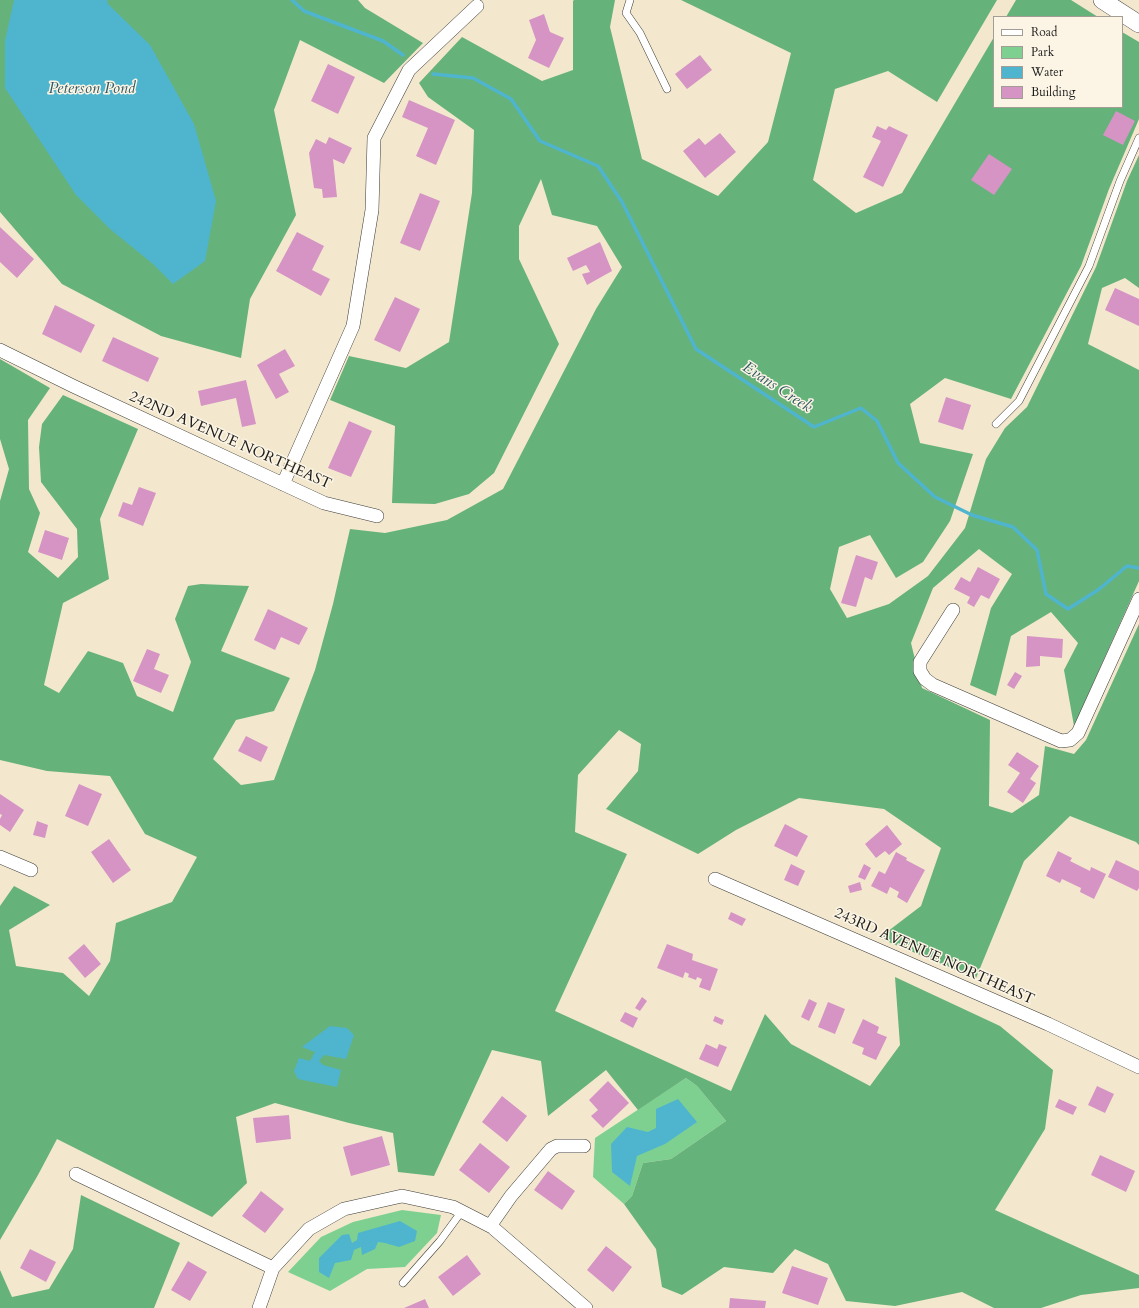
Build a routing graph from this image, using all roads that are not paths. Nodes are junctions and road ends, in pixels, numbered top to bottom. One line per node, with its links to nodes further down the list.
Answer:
1 (630, 0): 5 (lane)
2 (1102, 0): 4 (street)
3 (477, 6): 9 (street)
4 (1139, 24)
5 (667, 89)
6 (1139, 138): 8 (lane)
7 (0, 350): 9 (street, 242ND AVENUE NORTHEAST)
8 (996, 424)
9 (282, 484): 10 (street, 242ND AVENUE NORTHEAST)
10 (377, 516)
11 (1139, 599): 12 (street)
12 (953, 610)
13 (0, 857): 14 (street)
14 (31, 870)
15 (715, 879): 16 (street, 243RD AVENUE NORTHEAST)
16 (1139, 1067)
17 (584, 1146): 20 (street)
18 (76, 1174): 21 (street)
19 (462, 1211): 20 (street); 21 (street); 22 (lane)
20 (490, 1226): 24 (street)
21 (273, 1268): 23 (street)
22 (403, 1284)
23 (259, 1308)
24 (586, 1308)

